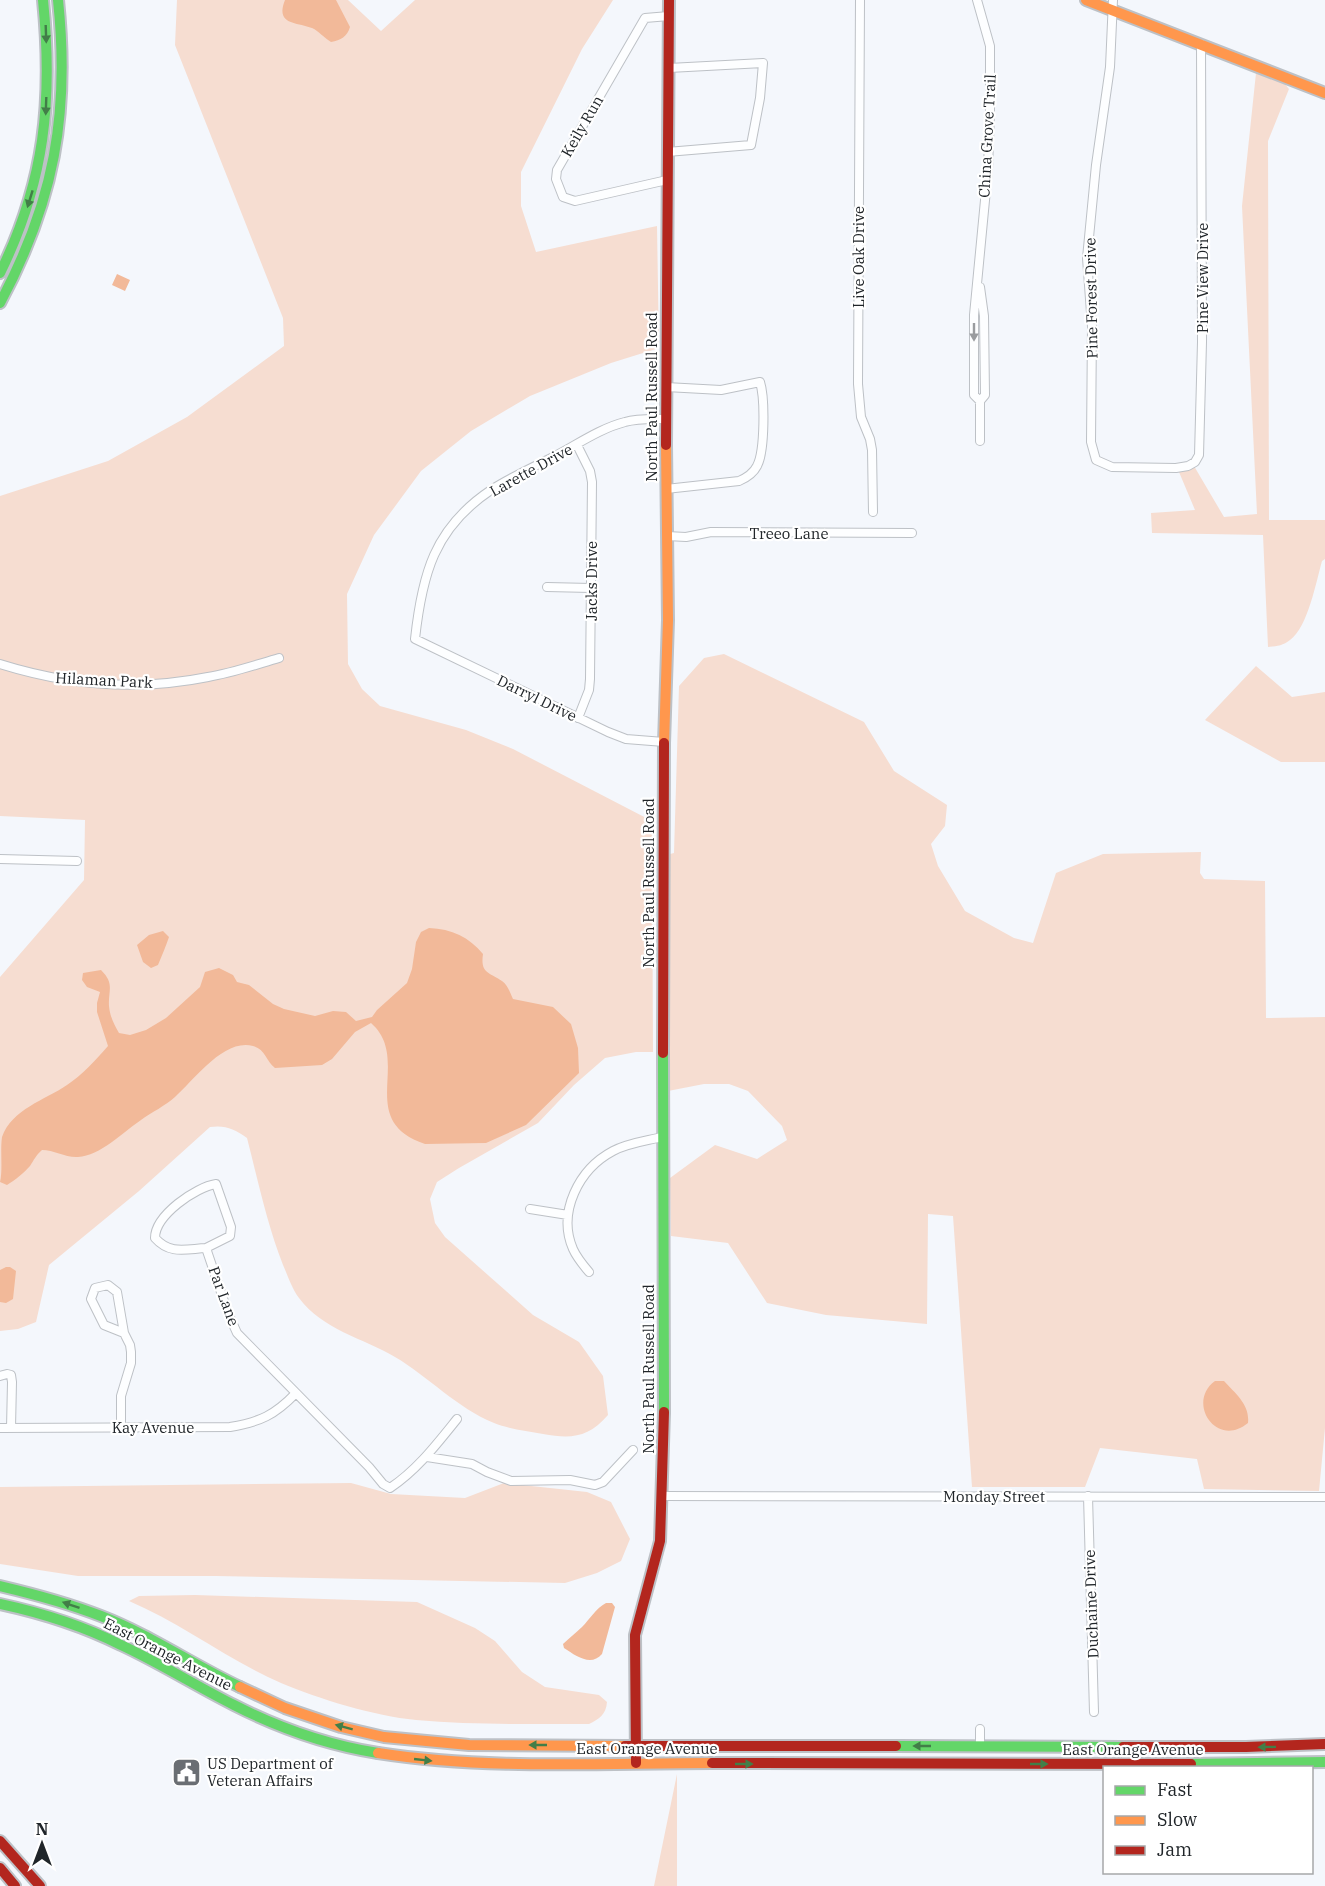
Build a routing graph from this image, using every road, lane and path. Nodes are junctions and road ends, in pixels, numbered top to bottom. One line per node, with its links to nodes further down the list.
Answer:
1 (669, 0): 8 (street, North Paul Russell Road)
2 (860, 0): 26 (street, Live Oak Drive)
3 (977, 0): 22 (street, China Grove Trail)
4 (1086, 0): 6 (street)
5 (59, 5): 7 (street); 13 (street)
6 (1113, 5): 9 (street); 24 (street, Pine Forest Drive)
7 (44, 6): 12 (street, one-way to 12)
8 (669, 16): 10 (street, North Paul Russell Road); 15 (street, Keily Run)
9 (1201, 44): 11 (street); 24 (street, Pine View Drive)
10 (669, 68): 14 (street, North Paul Russell Road); 14 (street)
11 (1325, 93)
12 (42, 142): 13 (street); 16 (street, one-way to 16)
13 (57, 144): 17 (street)
14 (667, 152): 15 (street, North Paul Russell Road)
15 (667, 180): 20 (street, North Paul Russell Road)
16 (6, 263): 17 (street); 18 (street)
17 (19, 270): 19 (street)
18 (0, 273)
19 (0, 303)
20 (666, 387): 21 (street, North Paul Russell Road); 25 (street)
21 (666, 419): 23 (street, Larette Drive); 25 (street, North Paul Russell Road)
22 (980, 441)
23 (577, 445): 30 (street, Jacks Drive); 31 (street, Larette Drive)
24 (1148, 468)
25 (666, 489): 28 (street, North Paul Russell Road)
26 (873, 512)
27 (912, 533): 28 (street, Treeo Lane)
28 (667, 536): 35 (street, North Paul Russell Road)
29 (547, 587): 30 (street)
30 (591, 588): 34 (street, Jacks Drive)
31 (415, 639): 34 (street, Darryl Drive)
32 (279, 658): 33 (street, Hilaman Park)
33 (0, 664)
34 (578, 718): 35 (street, Darryl Drive)
35 (664, 742): 38 (street, North Paul Russell Road)
36 (0, 859): 37 (street)
37 (77, 861)
38 (662, 1137): 40 (street); 52 (street, North Paul Russell Road)
39 (530, 1209): 40 (street)
40 (568, 1215): 42 (street)
41 (206, 1248): 41 (street, Par Lane); 45 (street, Par Lane)
42 (590, 1272)
43 (124, 1333): 43 (street); 47 (street)
44 (0, 1376): 49 (street)
45 (296, 1394): 47 (street, Kay Avenue); 51 (street, Par Lane)
46 (457, 1419): 51 (street)
47 (122, 1427): 49 (street, Kay Avenue)
48 (0, 1428): 49 (street, Kay Avenue)
49 (11, 1428)
50 (633, 1450): 51 (street)
51 (427, 1457)
52 (662, 1496): 53 (street, Monday Street); 62 (street, North Paul Russell Road)
53 (1088, 1496): 54 (street, Monday Street); 59 (street, Duchaine Drive)
54 (1325, 1497)
55 (0, 1586): 57 (street, East Orange Avenue, one-way to 55)
56 (0, 1604): 58 (street, East Orange Avenue)
57 (254, 1694): 58 (street); 62 (street, East Orange Avenue, one-way to 57)
58 (246, 1711): 65 (street, East Orange Avenue, one-way to 65)
59 (1094, 1712)
60 (980, 1730): 63 (street)
61 (1325, 1744): 63 (street, East Orange Avenue, one-way to 63)
62 (636, 1746): 63 (street, East Orange Avenue, one-way to 62); 65 (street, North Paul Russell Road)
63 (980, 1746): 66 (street)
64 (1325, 1762): 66 (street, East Orange Avenue, one-way to 64)
65 (636, 1763): 66 (street, East Orange Avenue, one-way to 66)
66 (980, 1764)
67 (0, 1841): 68 (street)
68 (20, 1863): 69 (street); 71 (street)
69 (3, 1872): 70 (street)
70 (15, 1886)
71 (39, 1886)

